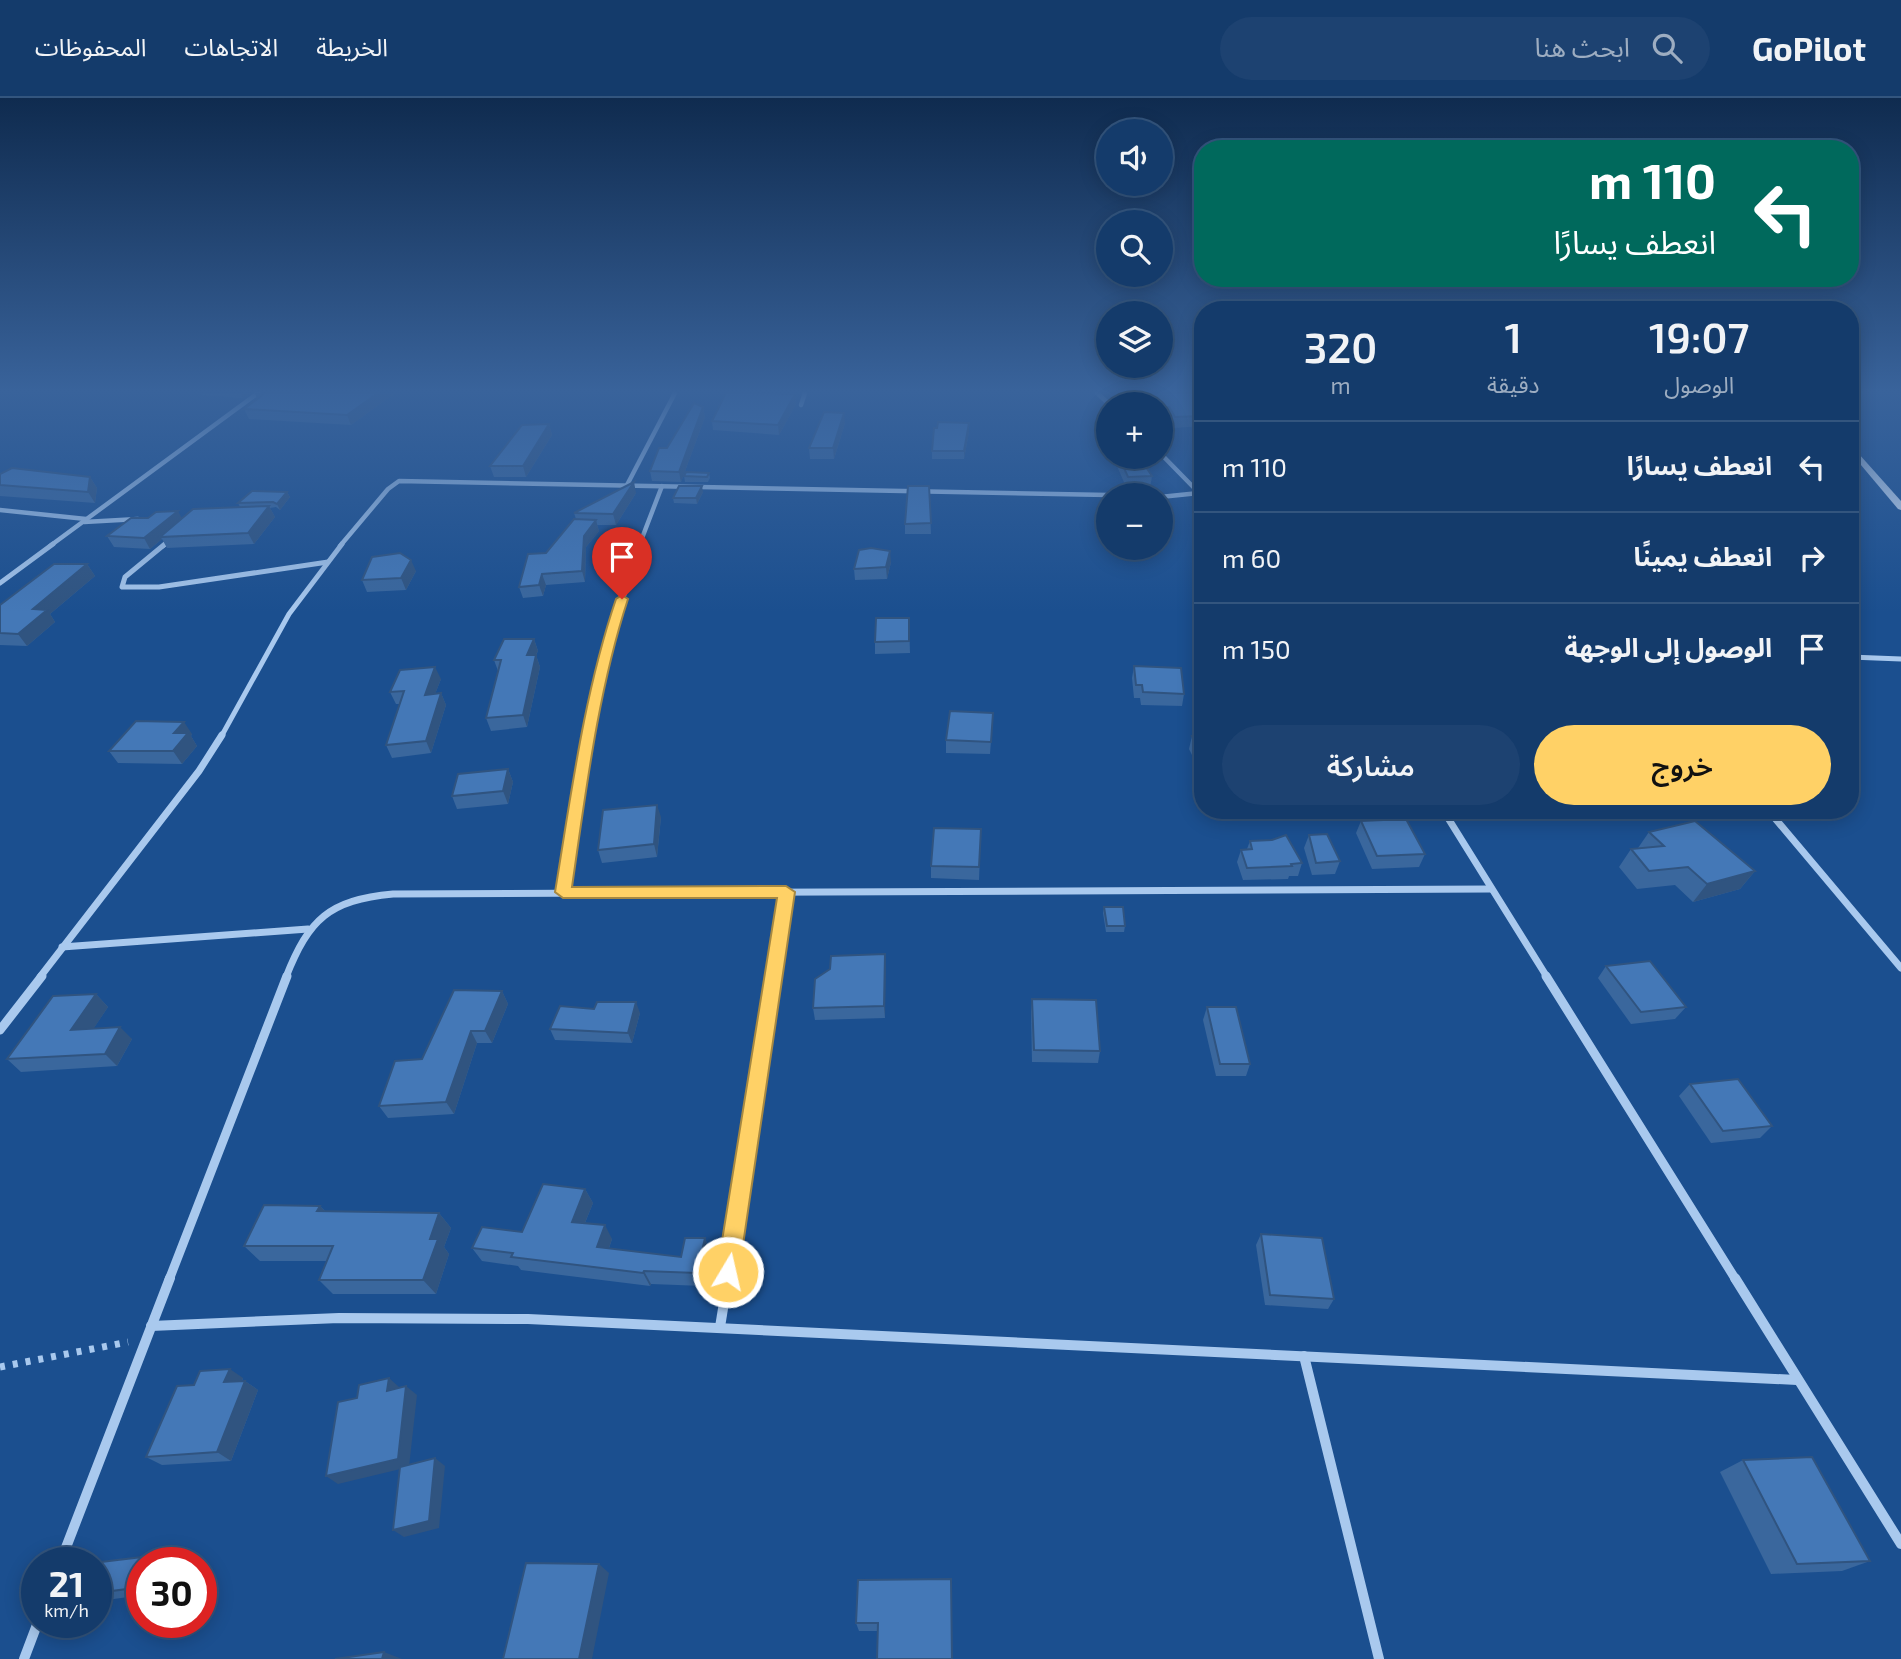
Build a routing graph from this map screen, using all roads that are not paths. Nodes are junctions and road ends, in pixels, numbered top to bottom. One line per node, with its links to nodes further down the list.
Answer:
1 (160, 466): 14 (street)
2 (637, 466): 5 (street)
3 (1173, 466): 7 (street)
4 (1866, 466): 11 (street)
5 (627, 485): 6 (street); 16 (street)
6 (662, 486): 8 (street); 23 (street)
7 (1194, 487)
8 (1096, 495)
9 (1194, 495): 10 (street)
10 (1173, 496)
11 (1901, 507)
12 (0, 510): 14 (street)
13 (147, 519): 14 (street)
14 (85, 521): 17 (street)
15 (177, 533): 16 (street)
16 (328, 562): 26 (street)
17 (0, 583)
18 (1859, 657): 19 (street)
19 (1901, 659)
20 (1449, 819): 22 (street)
21 (1776, 819): 27 (street)
22 (1491, 888): 24 (street); 32 (street)
23 (563, 892): 24 (street); 25 (street)
24 (786, 892): 30 (street)
25 (308, 929): 26 (street); 29 (street)
26 (62, 947): 28 (street)
27 (1901, 968)
28 (0, 1030)
29 (151, 1326): 30 (street); 34 (street)
30 (720, 1327): 31 (street)
31 (1304, 1356): 32 (street); 37 (street)
32 (1797, 1380): 33 (street)
33 (1901, 1544)
34 (66, 1547)
35 (32, 1638): 36 (street)
36 (23, 1659)
37 (1379, 1659)

